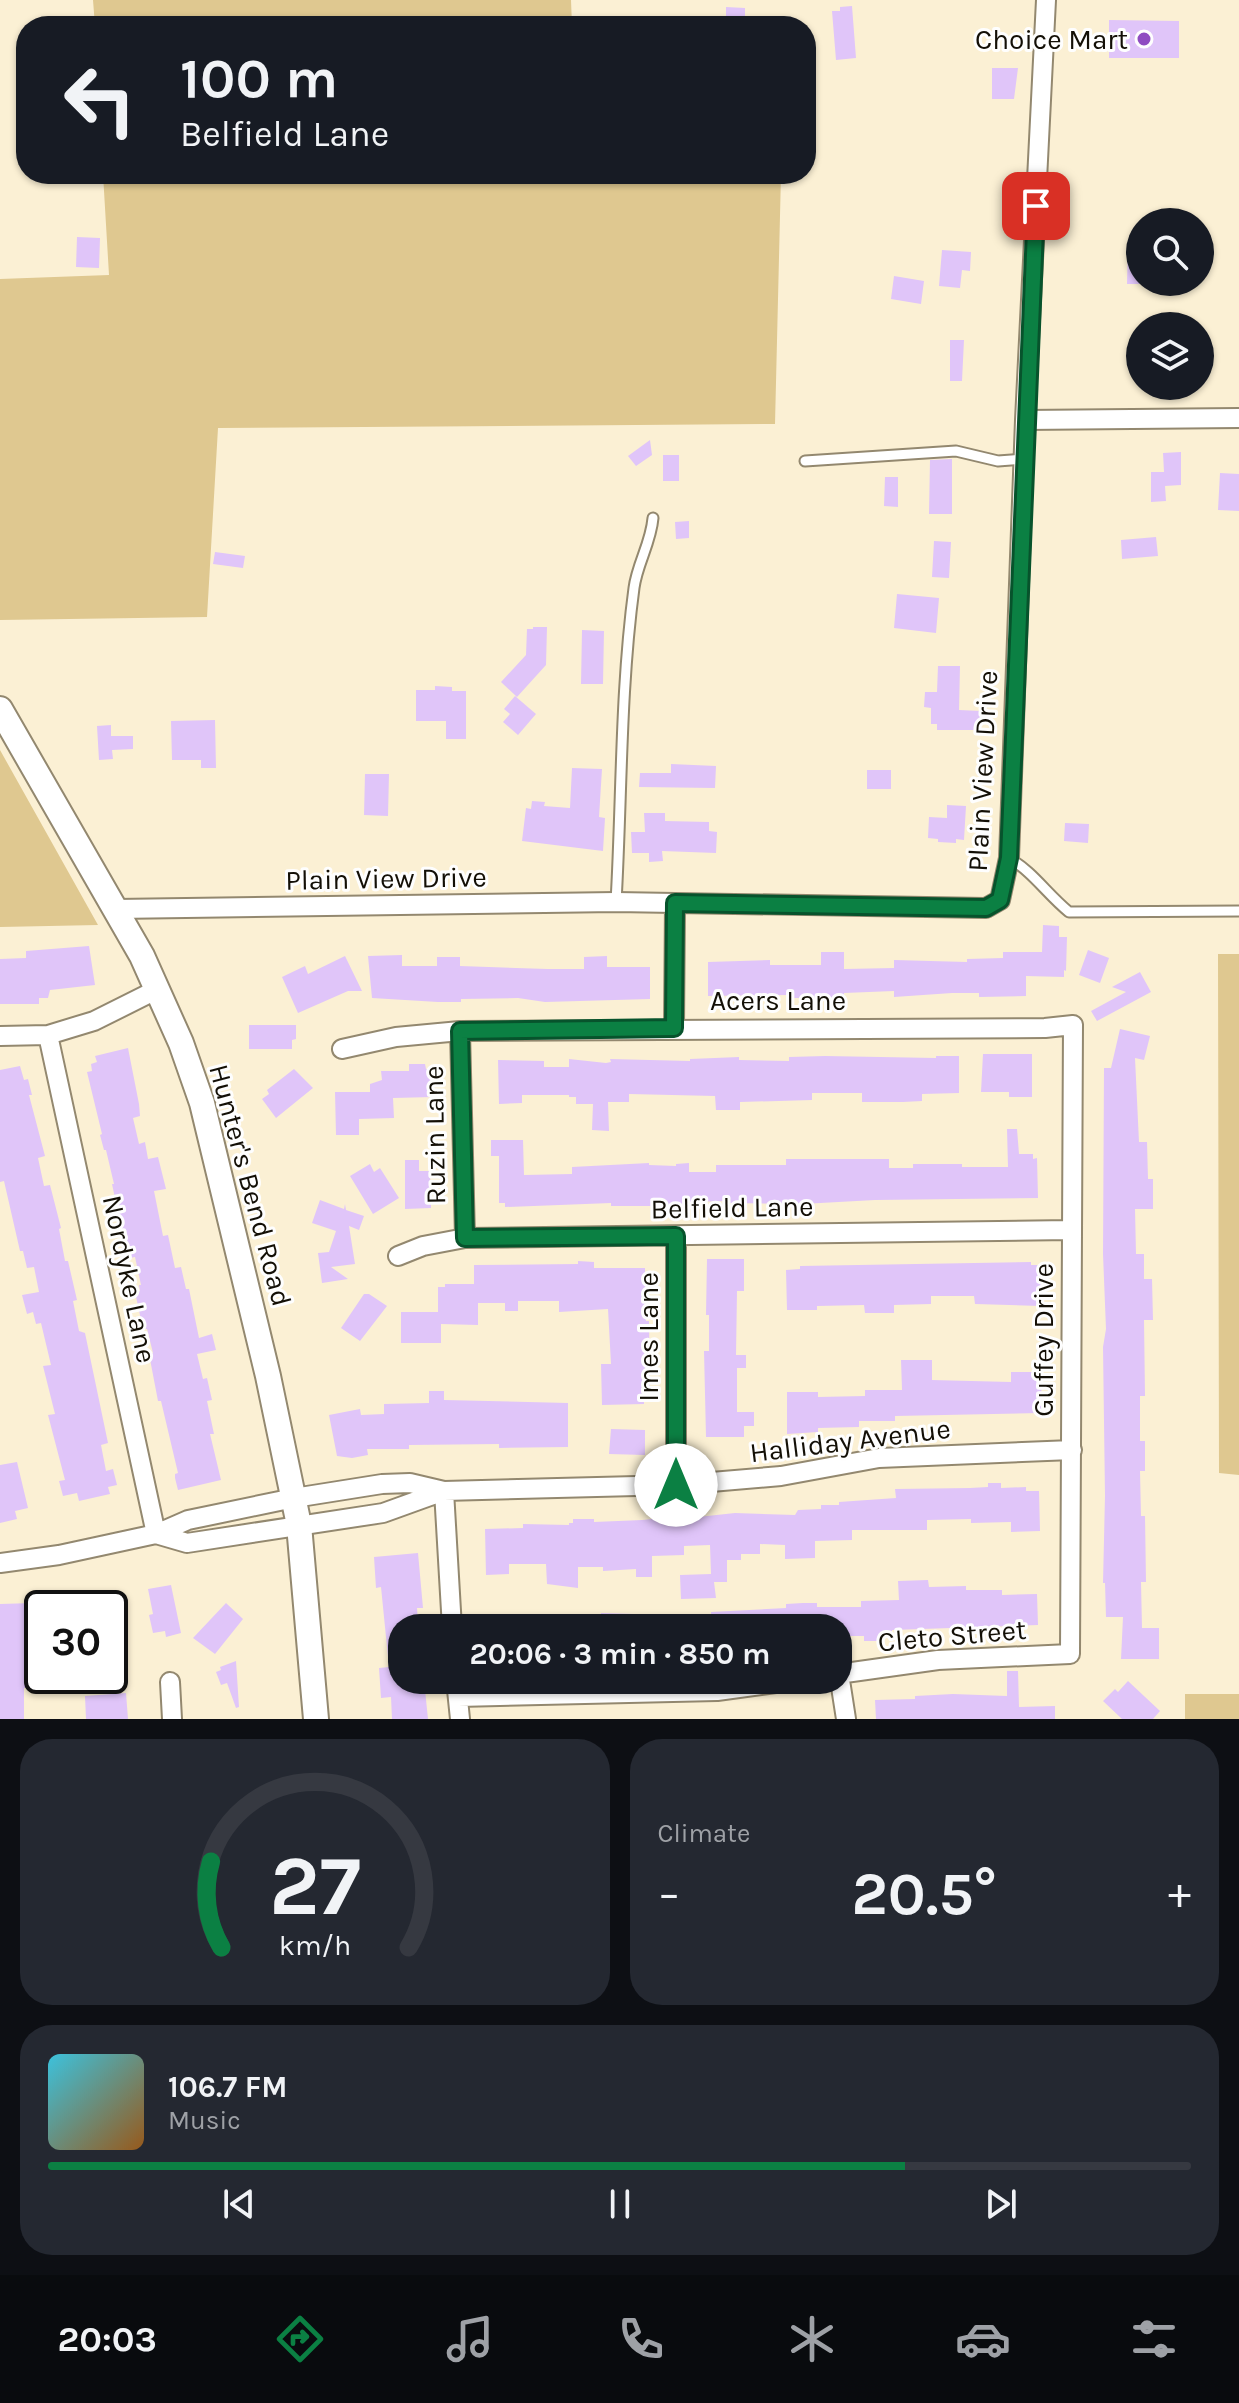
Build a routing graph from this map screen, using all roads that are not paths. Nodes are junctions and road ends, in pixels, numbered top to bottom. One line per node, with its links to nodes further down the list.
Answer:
1 (1046, 0): 3 (street, Plain View Drive)
2 (1239, 418): 3 (street)
3 (1025, 420): 4 (street, Plain View Drive)
4 (1024, 459): 5 (lane); 8 (street, Plain View Drive)
5 (805, 461)
6 (653, 518): 9 (lane)
7 (0, 709): 11 (street, Hunter's Bend Road)
8 (1009, 858): 10 (street, Plain View Drive); 12 (lane)
9 (616, 902): 10 (street, Plain View Drive); 11 (street, Plain View Drive)
10 (675, 903): 15 (street)
11 (116, 909): 13 (street, Hunter's Bend Road)
12 (1239, 911)
13 (158, 989): 17 (street); 27 (street, Hunter's Bend Road)
14 (1073, 1025): 15 (street, Acers Lane); 20 (street, Guffey Drive)
15 (674, 1028): 16 (street, Acers Lane)
16 (460, 1031): 19 (street, Acers Lane); 22 (street, Ruzin Lane)
17 (48, 1035): 18 (street); 29 (street, Nordyke Lane)
18 (0, 1036)
19 (342, 1049)
20 (1070, 1230): 21 (street, Belfield Lane); 24 (street, Guffey Drive)
21 (676, 1236): 22 (street, Belfield Lane); 25 (street, Imes Lane)
22 (465, 1238): 23 (street, Belfield Lane)
23 (398, 1256)
24 (1072, 1450): 25 (street, Halliday Avenue); 32 (street, Guffey Drive)
25 (676, 1485): 26 (street, Halliday Avenue)
26 (444, 1491): 27 (street, Halliday Avenue); 28 (street, Halliday Avenue); 31 (street)
27 (294, 1498): 28 (street, Hunter's Bend Road); 29 (street, Halliday Avenue)
28 (299, 1525): 29 (street, Halliday Avenue); 38 (street, Hunter's Bend Road)
29 (156, 1534): 30 (street, Halliday Avenue)
30 (0, 1563)
31 (451, 1614)
32 (1070, 1654): 33 (street, Cleto Street)
33 (852, 1672)
34 (170, 1682): 37 (street)
35 (458, 1694): 39 (street)
36 (842, 1694): 40 (street)
37 (172, 1719)
38 (316, 1719)
39 (460, 1719)
40 (846, 1719)

